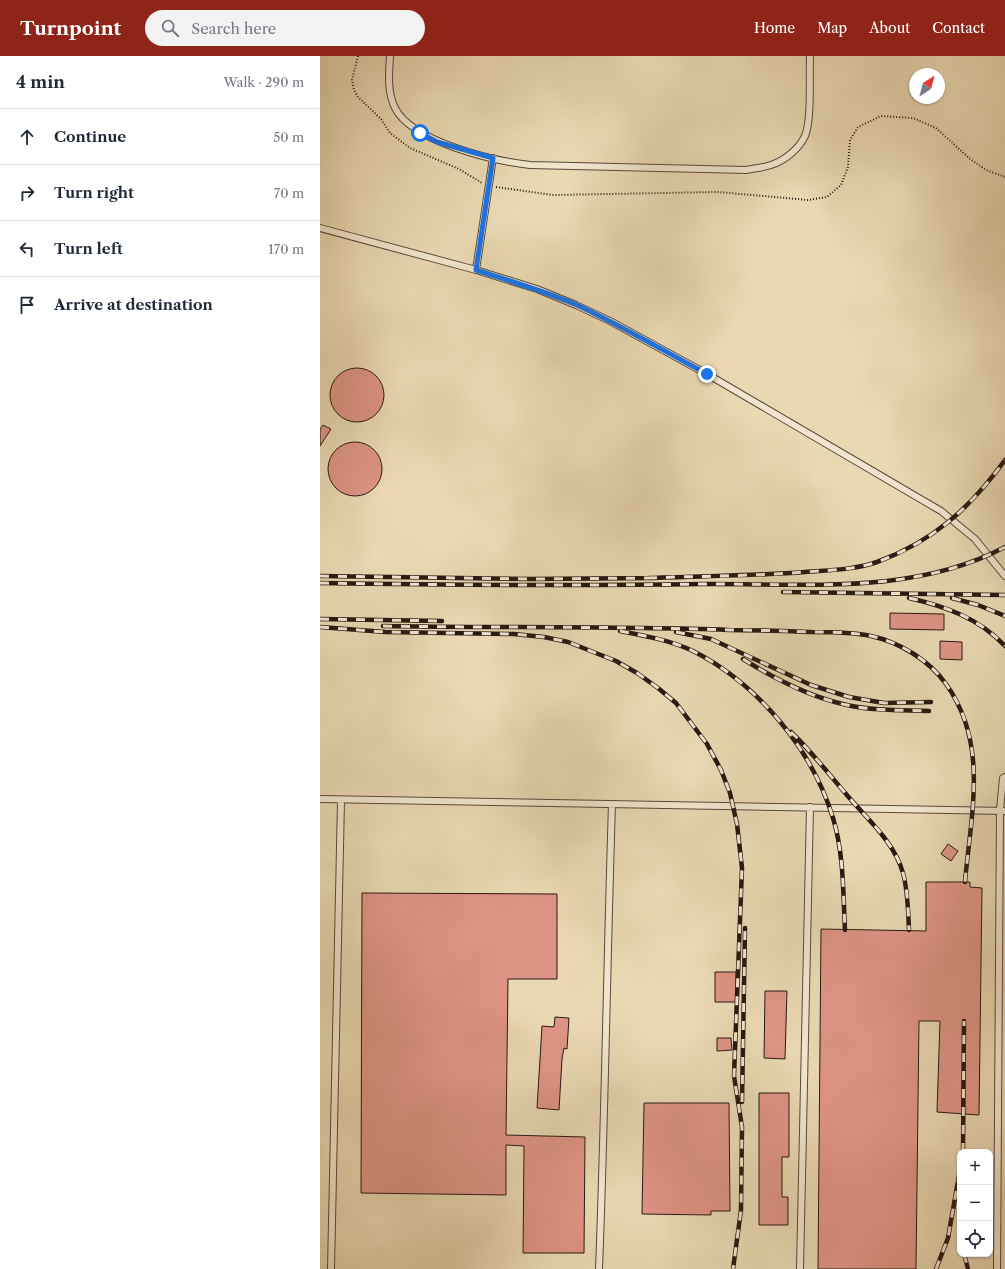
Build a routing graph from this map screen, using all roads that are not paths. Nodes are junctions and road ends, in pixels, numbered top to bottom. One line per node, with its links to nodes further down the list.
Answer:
1 (390, 56): 3 (lane)
2 (810, 56): 3 (lane)
3 (493, 158): 5 (lane)
4 (320, 228): 5 (lane)
5 (476, 270): 6 (lane)
6 (1005, 576)
7 (1005, 777): 12 (lane)
8 (320, 800): 9 (lane)
9 (341, 800): 10 (lane); 13 (lane)
10 (612, 804): 11 (lane); 14 (lane)
11 (810, 807): 12 (lane); 15 (lane)
12 (1003, 810): 16 (lane)
13 (331, 1269)
14 (599, 1269)
15 (800, 1269)
16 (997, 1269)

